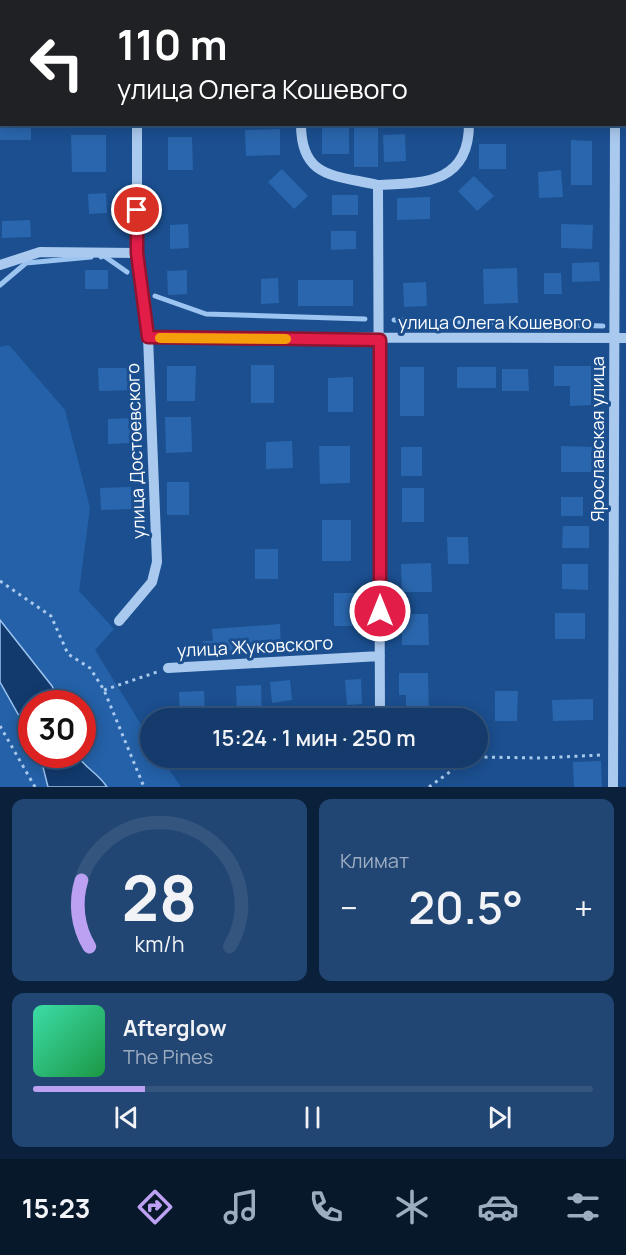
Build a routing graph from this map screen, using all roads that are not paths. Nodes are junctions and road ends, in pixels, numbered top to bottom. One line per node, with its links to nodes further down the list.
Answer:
1 (137, 126): 6 (street, улица Достоевского)
2 (301, 126): 5 (street)
3 (469, 126): 5 (street)
4 (615, 126): 9 (street, Ярославская улица)
5 (378, 185): 10 (street)
6 (137, 253): 7 (street); 8 (street, улица Достоевского)
7 (0, 265)
8 (148, 337): 10 (street, улица Олега Кошевого); 11 (street, улица Достоевского)
9 (620, 338): 10 (street, улица Олега Кошевого); 15 (street, Ярославская улица)
10 (380, 340): 12 (street)
11 (119, 621)
12 (380, 656): 13 (street, улица Жуковского); 14 (street)
13 (168, 668)
14 (380, 708)
15 (613, 787)

